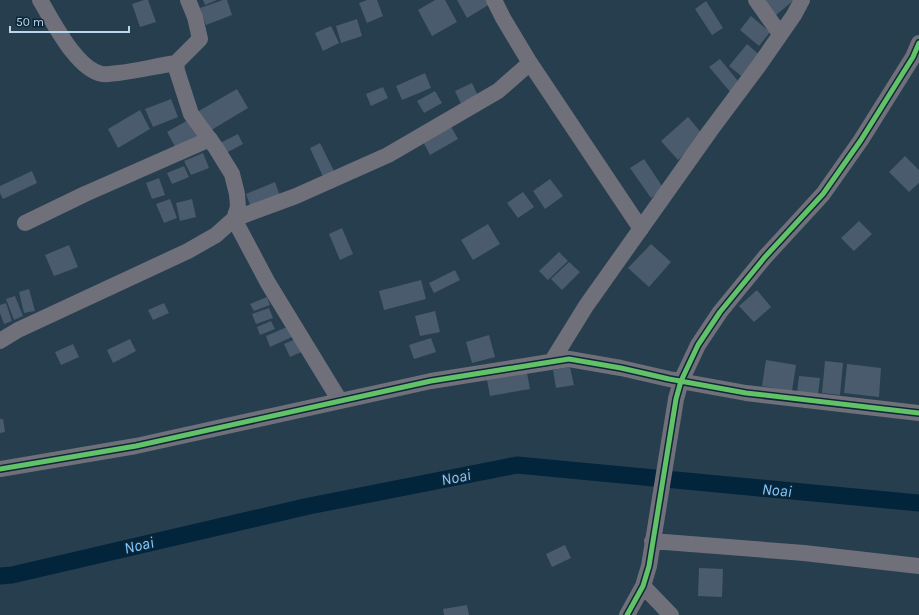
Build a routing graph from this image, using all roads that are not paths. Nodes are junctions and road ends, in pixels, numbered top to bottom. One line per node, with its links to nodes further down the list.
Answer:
1 (40, 0): 8 (street)
2 (188, 0): 8 (street)
3 (494, 0): 9 (street)
4 (756, 0): 6 (street)
5 (802, 0): 6 (street)
6 (780, 34): 13 (street)
7 (919, 43): 16 (street)
8 (176, 62): 10 (street)
9 (530, 63): 11 (street); 13 (street)
10 (210, 139): 11 (street); 12 (street)
11 (234, 219): 14 (street); 17 (street)
12 (25, 223)
13 (641, 229): 15 (street)
14 (0, 340)
15 (552, 361): 16 (street); 17 (street)
16 (681, 381): 18 (street); 20 (street)
17 (340, 401): 19 (street)
18 (919, 414)
19 (0, 469)
20 (652, 541): 21 (street); 22 (street)
21 (919, 566)
22 (643, 586): 23 (street); 24 (street)
23 (627, 615)
24 (671, 615)

